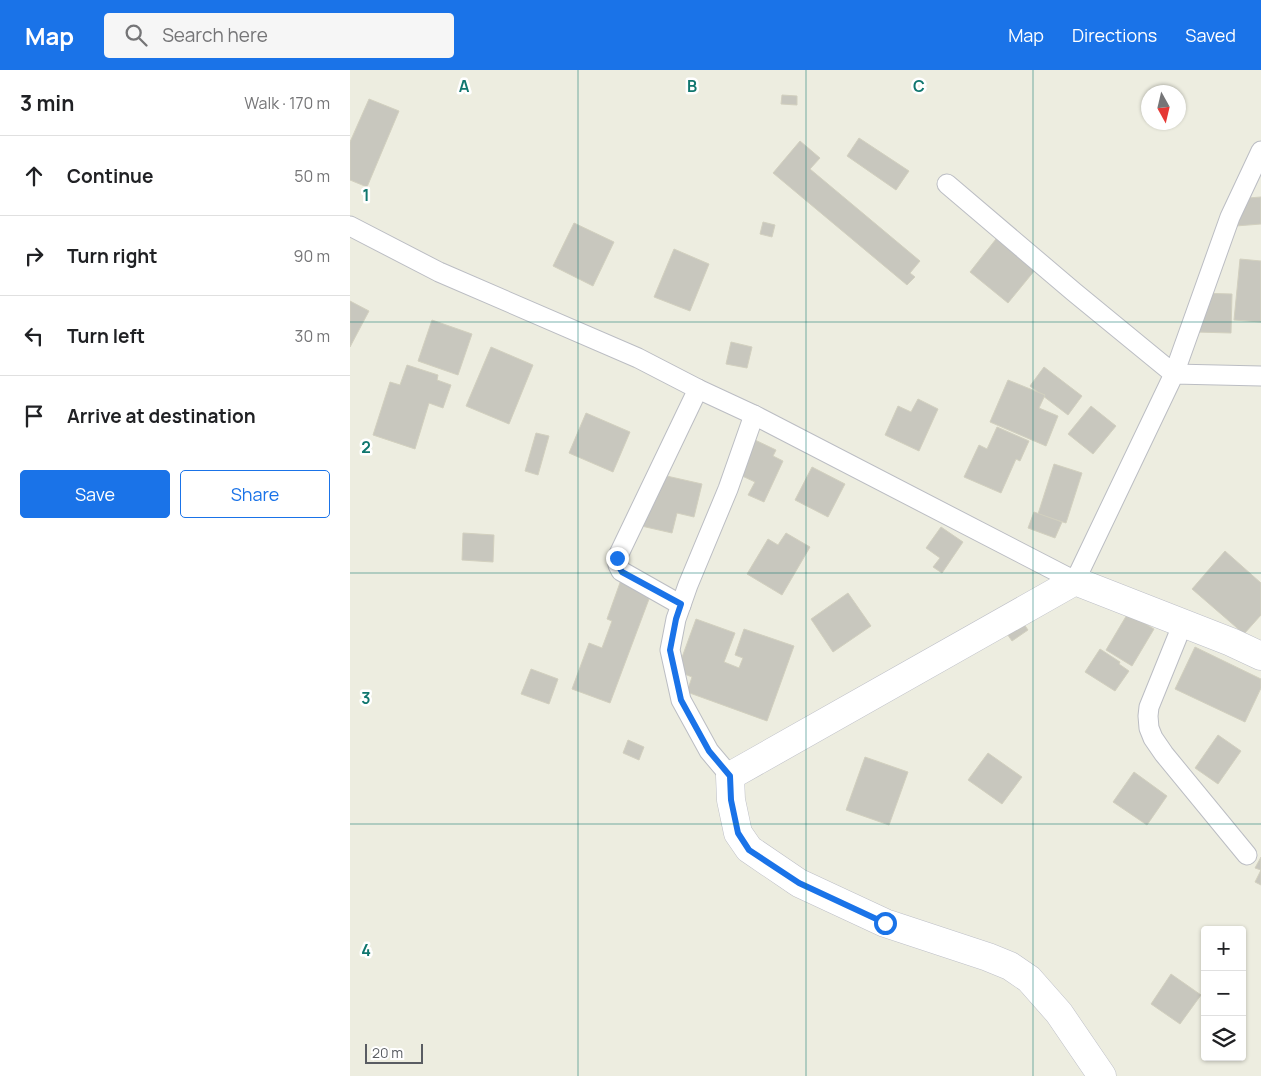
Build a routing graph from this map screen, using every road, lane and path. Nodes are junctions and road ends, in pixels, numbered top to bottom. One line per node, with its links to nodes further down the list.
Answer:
1 (1261, 151): 4 (street)
2 (948, 184): 4 (street)
3 (350, 226): 6 (street)
4 (1174, 374): 5 (street); 8 (street)
5 (1261, 376)
6 (698, 389): 7 (street); 9 (street)
7 (754, 415): 8 (street); 9 (street)
8 (1075, 581): 10 (street); 12 (street)
9 (681, 604): 12 (street)
10 (1183, 623): 11 (street); 13 (street)
11 (1261, 656)
12 (730, 776): 14 (street)
13 (1247, 855)
14 (1102, 1076)

